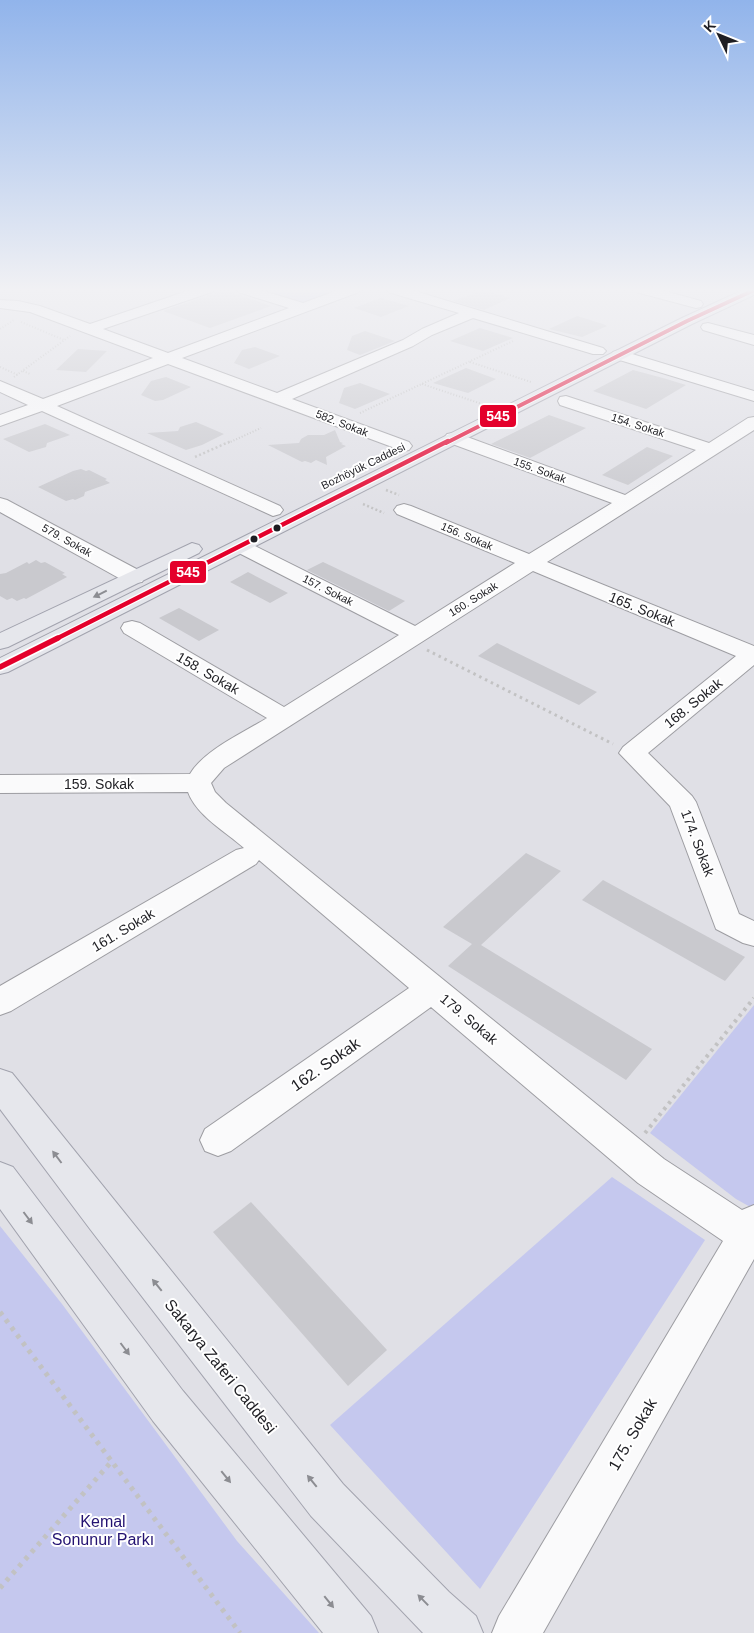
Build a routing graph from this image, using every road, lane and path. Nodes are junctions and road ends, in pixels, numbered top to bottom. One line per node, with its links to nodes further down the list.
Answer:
1 (31, 365): 11 (path)
2 (150, 365): 20 (street)
3 (188, 365): 18 (street, 582. Sokak)
4 (356, 365): 18 (street)
5 (462, 365): 15 (path)
6 (479, 365): 14 (path)
7 (570, 365): 14 (main road, Bozhöyük Caddesi)
8 (599, 365): 26 (main road, Bozhöyük Caddesi)
9 (653, 365): 17 (street)
10 (0, 367): 13 (path)
11 (23, 371): 12 (path); 13 (path)
12 (30, 374)
13 (18, 375): 16 (path)
14 (534, 383): 21 (main road, Bozhöyük Caddesi)
15 (422, 384): 21 (path); 23 (path)
16 (0, 394): 20 (street)
17 (754, 396)
18 (278, 399): 23 (street, 582. Sokak)
19 (566, 401): 28 (street, 154. Sokak)
20 (42, 405): 22 (street); 29 (street)
21 (487, 406): 27 (main road, Bozhöyük Caddesi)
22 (0, 421)
23 (339, 422): 27 (street, 582. Sokak)
24 (751, 426): 28 (street, 160. Sokak)
25 (261, 428): 29 (path)
26 (453, 438): 30 (main road, Bozhöyük Caddesi); 31 (street, 155. Sokak)
27 (403, 446): 33 (main road, Bozhöyük Caddesi)
28 (710, 449): 31 (street, 160. Sokak)
29 (176, 466): 33 (street)
30 (341, 495): 34 (path); 37 (main road, Bozhöyük Caddesi)
31 (626, 502): 38 (street, 160. Sokak)
32 (0, 504): 39 (street, 579. Sokak)
33 (273, 510): 35 (main road, Bozhöyük Caddesi)
34 (404, 510): 38 (street, 156. Sokak)
35 (256, 518)
36 (204, 543): 39 (main road)
37 (240, 546): 41 (street, 157. Sokak); 44 (main road, Bozhöyük Caddesi)
38 (531, 563): 41 (street, 160. Sokak); 43 (street, 165. Sokak)
39 (134, 577): 42 (main road, one-way to 42)
40 (132, 628): 45 (street, 158. Sokak)
41 (412, 638): 45 (street, 160. Sokak); 46 (path)
42 (0, 642)
43 (754, 654): 46 (street, 168. Sokak)
44 (0, 667)
45 (285, 718): 47 (street, 160. Sokak)
46 (632, 753): 50 (street, 174. Sokak)
47 (198, 783): 48 (street, 159. Sokak); 51 (street, 179. Sokak)
48 (0, 784)
49 (246, 857): 53 (street, 161. Sokak)
50 (754, 935)
51 (432, 988): 55 (street, 162. Sokak); 56 (street, 179. Sokak)
52 (754, 998): 56 (path)
53 (0, 1002)
54 (0, 1083): 64 (main road, Sakarya Zaferi Caddesi, one-way to 54)
55 (218, 1140)
56 (629, 1152): 58 (street, 179. Sokak)
57 (0, 1179): 63 (main road, one-way to 63)
58 (752, 1233): 65 (street, 175. Sokak)
59 (0, 1312): 60 (path)
60 (112, 1461): 61 (path); 62 (path)
61 (0, 1588)
62 (240, 1633)
63 (354, 1633)
64 (459, 1633)
65 (516, 1633)

